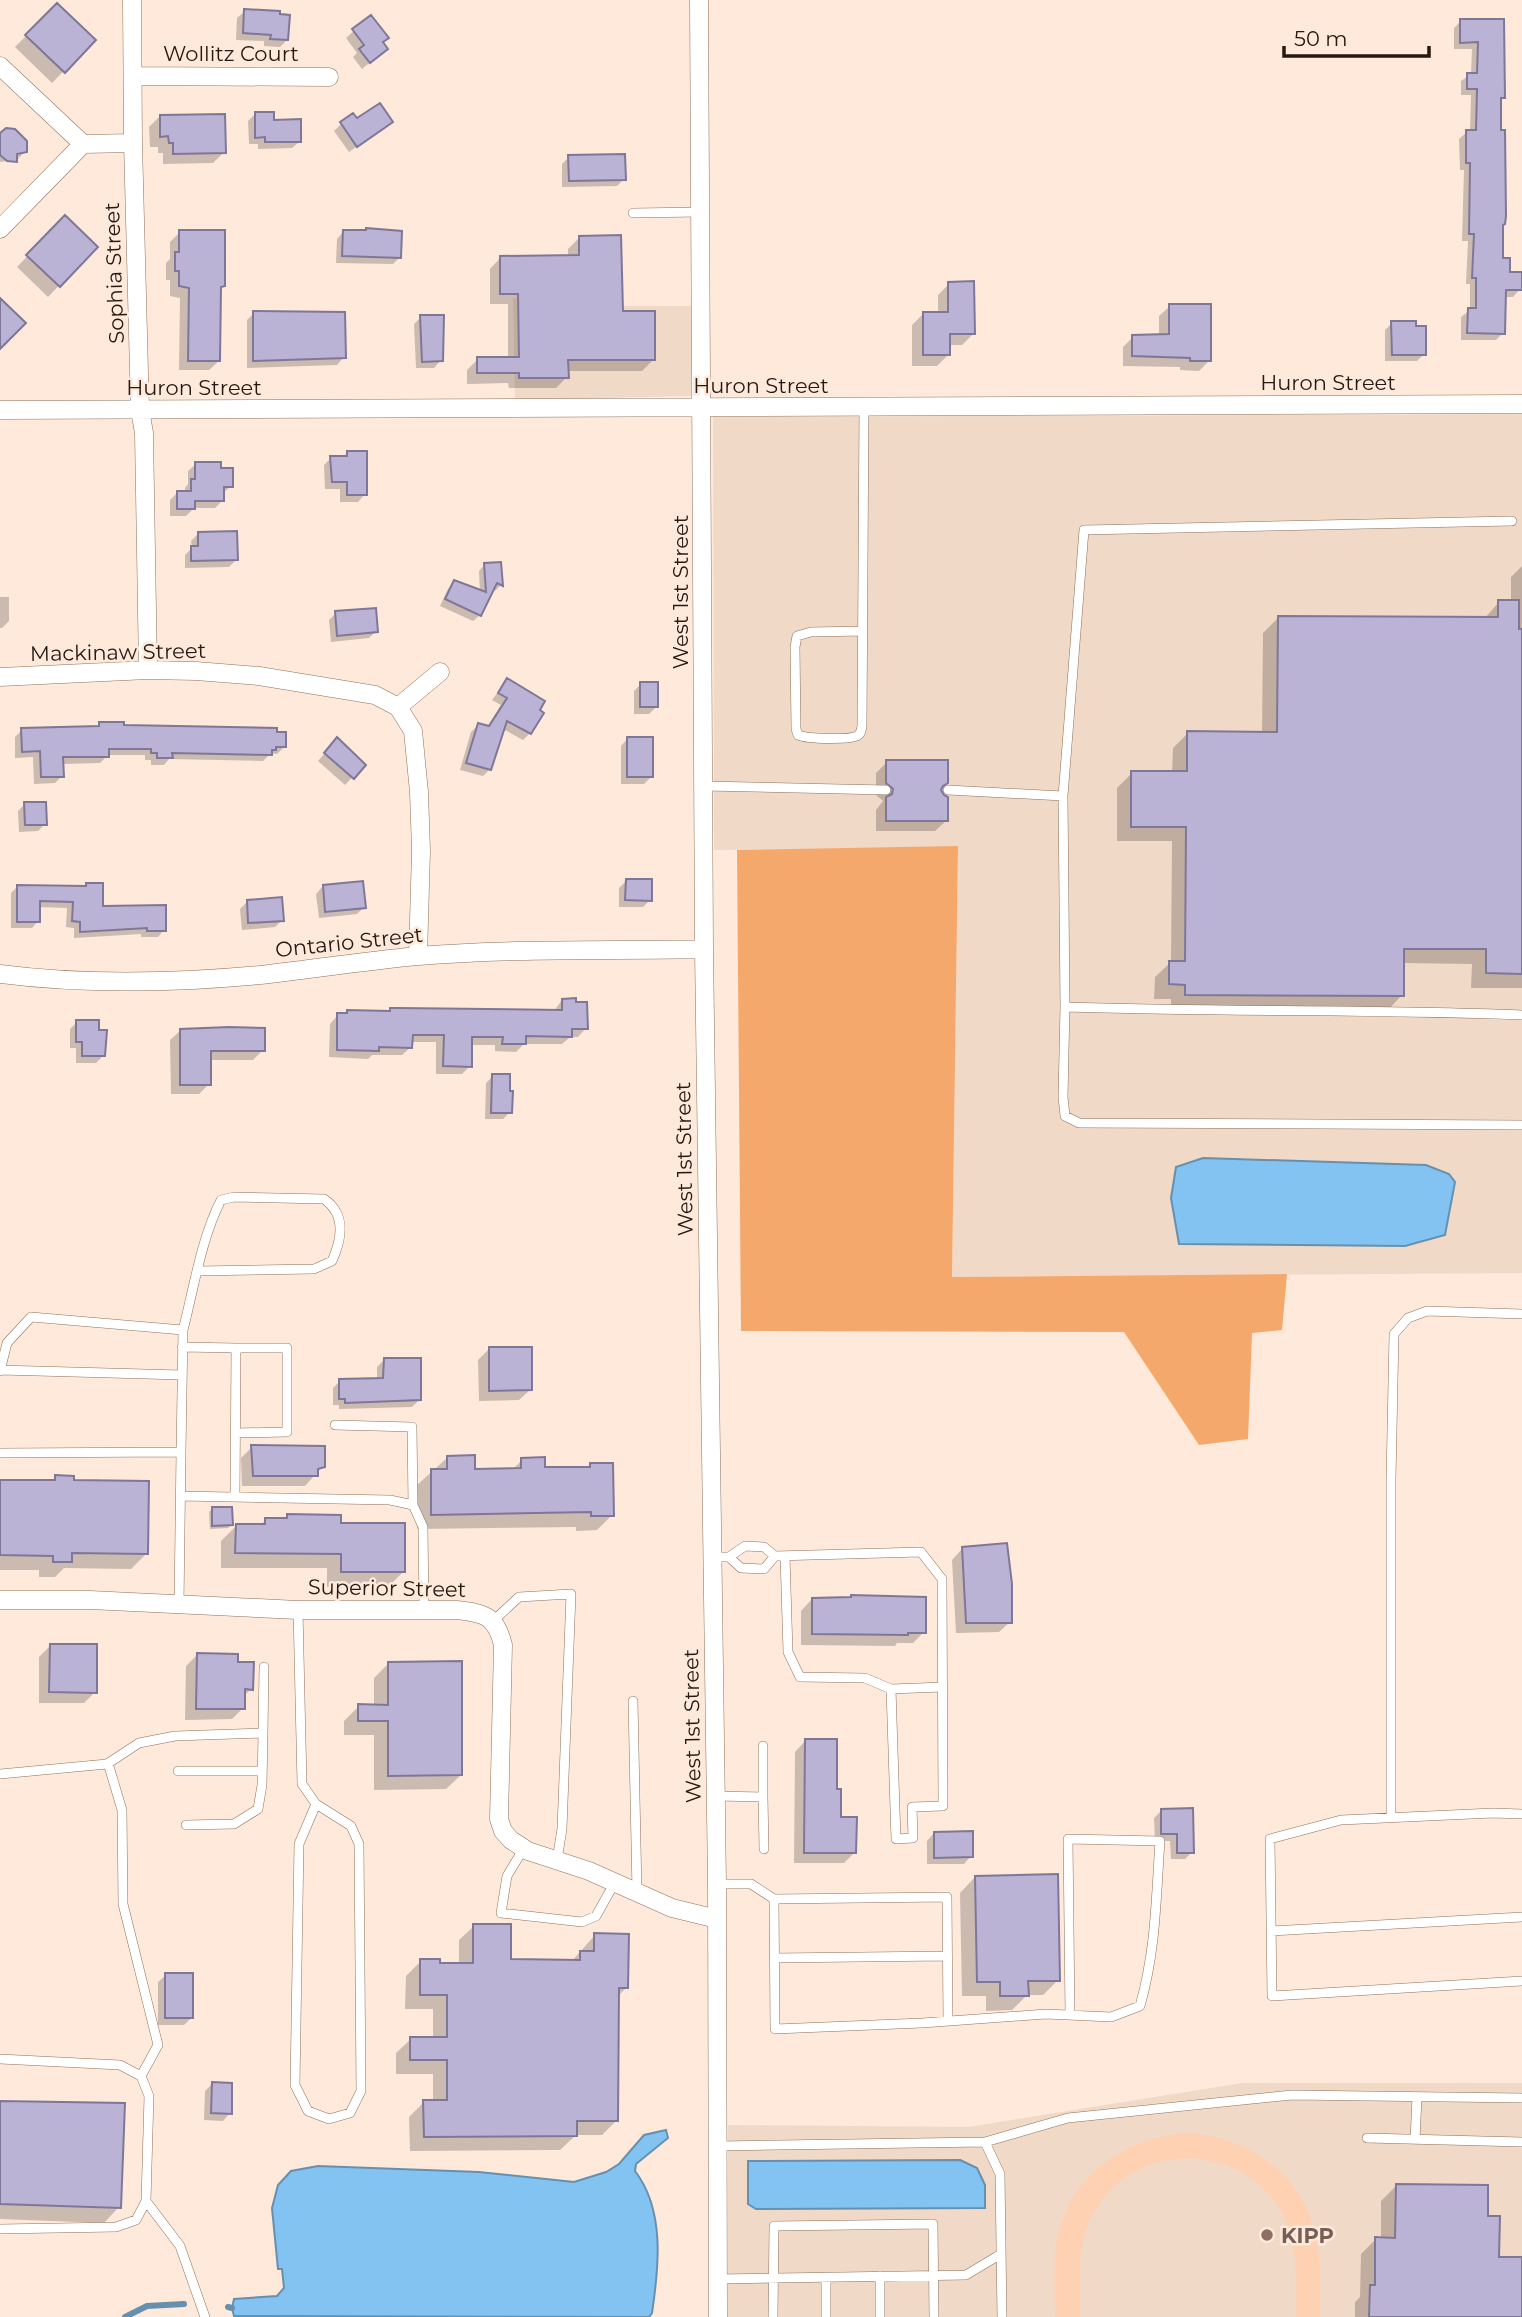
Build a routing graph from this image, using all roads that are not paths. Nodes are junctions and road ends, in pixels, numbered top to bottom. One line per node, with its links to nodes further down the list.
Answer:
1 (132, 0): 4 (street, Sophia Street)
2 (699, 0): 8 (street, West 1st Street)
3 (0, 66): 6 (street)
4 (133, 76): 5 (street, Wollitz Court); 7 (street, Sophia Street)
5 (330, 77)
6 (83, 144): 7 (street); 10 (street)
7 (133, 144): 15 (street, Sophia Street)
8 (701, 212): 9 (lane); 13 (street, West 1st Street)
9 (633, 213)
10 (0, 229)
11 (1522, 404): 12 (street, Huron Street)
12 (864, 407): 13 (street, Huron Street); 17 (lane)
13 (702, 408): 15 (street, Huron Street); 22 (street, West 1st Street)
14 (0, 410): 15 (street, Huron Street)
15 (140, 410): 18 (street, Sophia Street)
16 (1512, 521): 25 (lane)
17 (862, 631): 17 (lane)
18 (148, 670): 20 (street, Mackinaw Street); 21 (street, Mackinaw Street)
19 (440, 672): 21 (street)
20 (0, 677)
21 (398, 707): 27 (street)
22 (705, 786): 23 (lane); 26 (street, West 1st Street)
23 (886, 790)
24 (948, 790): 25 (lane)
25 (1063, 796): 29 (lane)
26 (704, 949): 27 (street, Ontario Street); 47 (street, West 1st Street)
27 (418, 956): 28 (street, Ontario Street)
28 (0, 974)
29 (1065, 1007): 30 (lane); 31 (lane)
30 (1522, 1015)
31 (1522, 1125)
32 (198, 1271): 32 (lane); 34 (lane)
33 (1522, 1314): 67 (lane)
34 (183, 1330): 35 (lane); 37 (lane)
35 (182, 1347): 36 (lane); 38 (lane)
36 (236, 1348): 40 (lane); 40 (lane)
37 (0, 1370): 38 (lane)
38 (182, 1375): 42 (lane)
39 (335, 1425): 45 (lane)
40 (236, 1433): 44 (lane)
41 (0, 1452): 42 (lane)
42 (181, 1452): 43 (lane)
43 (181, 1496): 44 (lane); 49 (lane)
44 (235, 1497): 45 (lane)
45 (413, 1505): 51 (lane)
46 (780, 1556): 47 (lane); 47 (lane); 54 (lane); 55 (lane)
47 (721, 1557): 63 (street, West 1st Street)
48 (0, 1600): 49 (street, Superior Street)
49 (179, 1606): 50 (street, Superior Street)
50 (299, 1610): 51 (street, Superior Street); 65 (lane)
51 (424, 1610): 52 (street, Superior Street)
52 (493, 1621): 69 (street); 71 (lane)
53 (264, 1667): 57 (lane)
54 (943, 1687): 55 (lane); 55 (lane)
55 (891, 1689)
56 (632, 1701): 74 (lane)
57 (263, 1732): 59 (lane); 60 (lane)
58 (763, 1746): 64 (lane)
59 (108, 1763): 62 (lane); 85 (lane)
60 (262, 1771): 61 (lane); 68 (lane)
61 (178, 1772)
62 (0, 1774)
63 (716, 1796): 64 (lane); 73 (street, West 1st Street)
64 (763, 1797): 70 (lane)
65 (316, 1804): 65 (lane)
66 (1522, 1814): 67 (lane)
67 (1391, 1817): 78 (lane)
68 (186, 1825)
69 (524, 1848): 71 (street); 72 (lane)
70 (764, 1849)
71 (557, 1860): 72 (street)
72 (615, 1882): 74 (street)
73 (717, 1884): 75 (lane); 77 (street, West 1st Street)
74 (637, 1892): 77 (street)
75 (774, 1899): 79 (lane); 80 (lane)
76 (1522, 1917): 78 (lane)
77 (717, 1919): 92 (street, West 1st Street)
78 (1271, 1931): 81 (lane)
79 (947, 1956): 80 (lane); 83 (lane)
80 (774, 1958): 83 (lane)
81 (1522, 1981)
82 (1070, 2015): 82 (lane); 83 (lane)
83 (948, 2021)
84 (0, 2059): 85 (lane)
85 (141, 2076): 93 (lane)
86 (1417, 2097): 87 (lane); 89 (lane); 90 (lane)
87 (1522, 2098)
88 (1367, 2138): 89 (lane)
89 (1415, 2140): 91 (lane)
90 (985, 2141): 92 (lane); 95 (lane)
91 (1522, 2142)
92 (719, 2146): 99 (street, West 1st Street)
93 (146, 2201): 94 (lane); 101 (lane)
94 (0, 2229)
95 (1001, 2253): 96 (lane); 107 (lane)
96 (933, 2274): 97 (lane); 100 (lane); 106 (lane)
97 (880, 2276): 98 (lane); 105 (lane)
98 (826, 2278): 100 (lane); 104 (lane)
99 (719, 2279): 100 (lane); 102 (street, West 1st Street)
100 (773, 2279): 103 (lane)
101 (205, 2317)
102 (719, 2317)
103 (773, 2317)
104 (826, 2317)
105 (880, 2317)
106 (934, 2317)
107 (1002, 2317)

